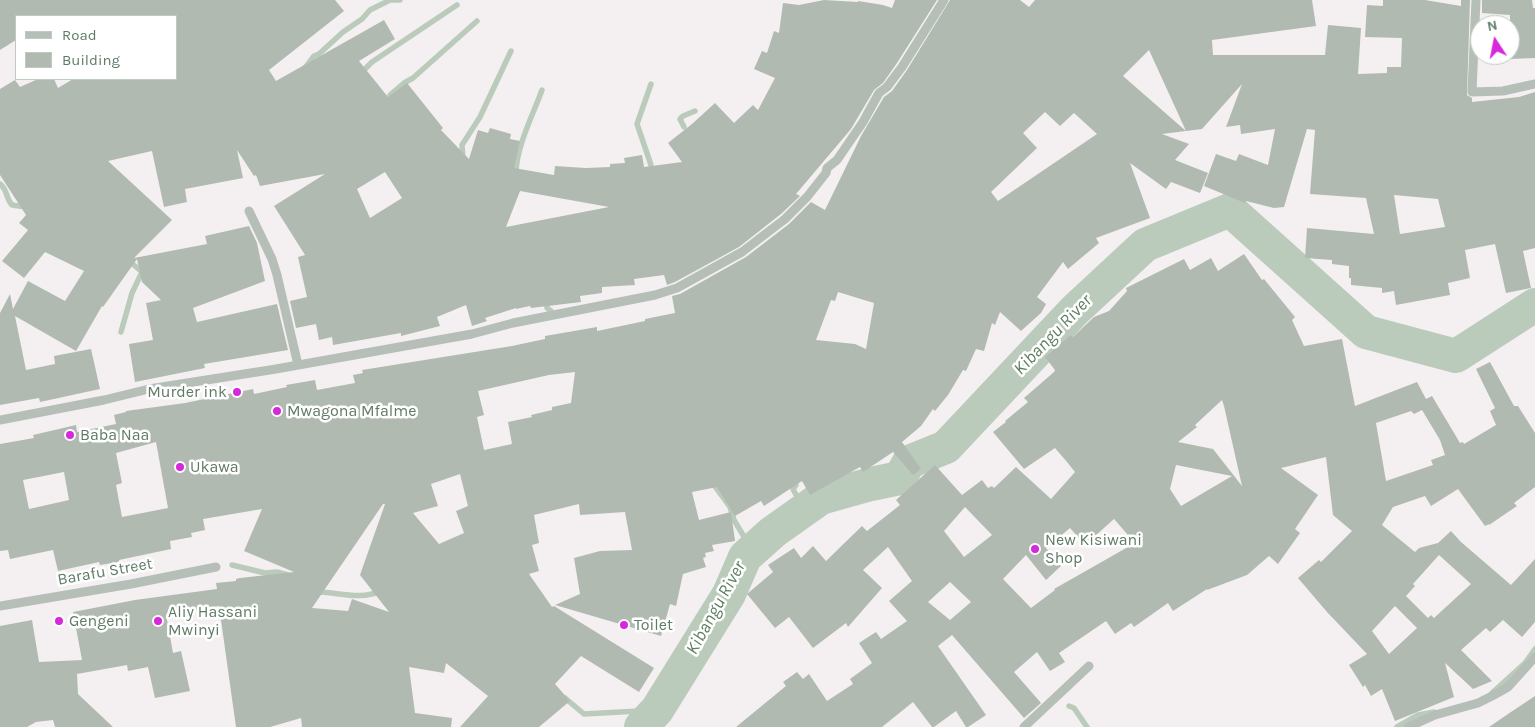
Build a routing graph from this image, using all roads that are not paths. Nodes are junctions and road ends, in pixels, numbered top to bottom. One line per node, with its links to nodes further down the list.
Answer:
1 (944, 0): 5 (street)
2 (1476, 0): 3 (street)
3 (1535, 84)
4 (249, 212): 5 (street)
5 (298, 365): 6 (street)
6 (0, 420)
7 (216, 567): 8 (street, Barafu Street)
8 (0, 606)
9 (1535, 657): 12 (street)
10 (1089, 666): 11 (street)
11 (1024, 727)
12 (1408, 727)

